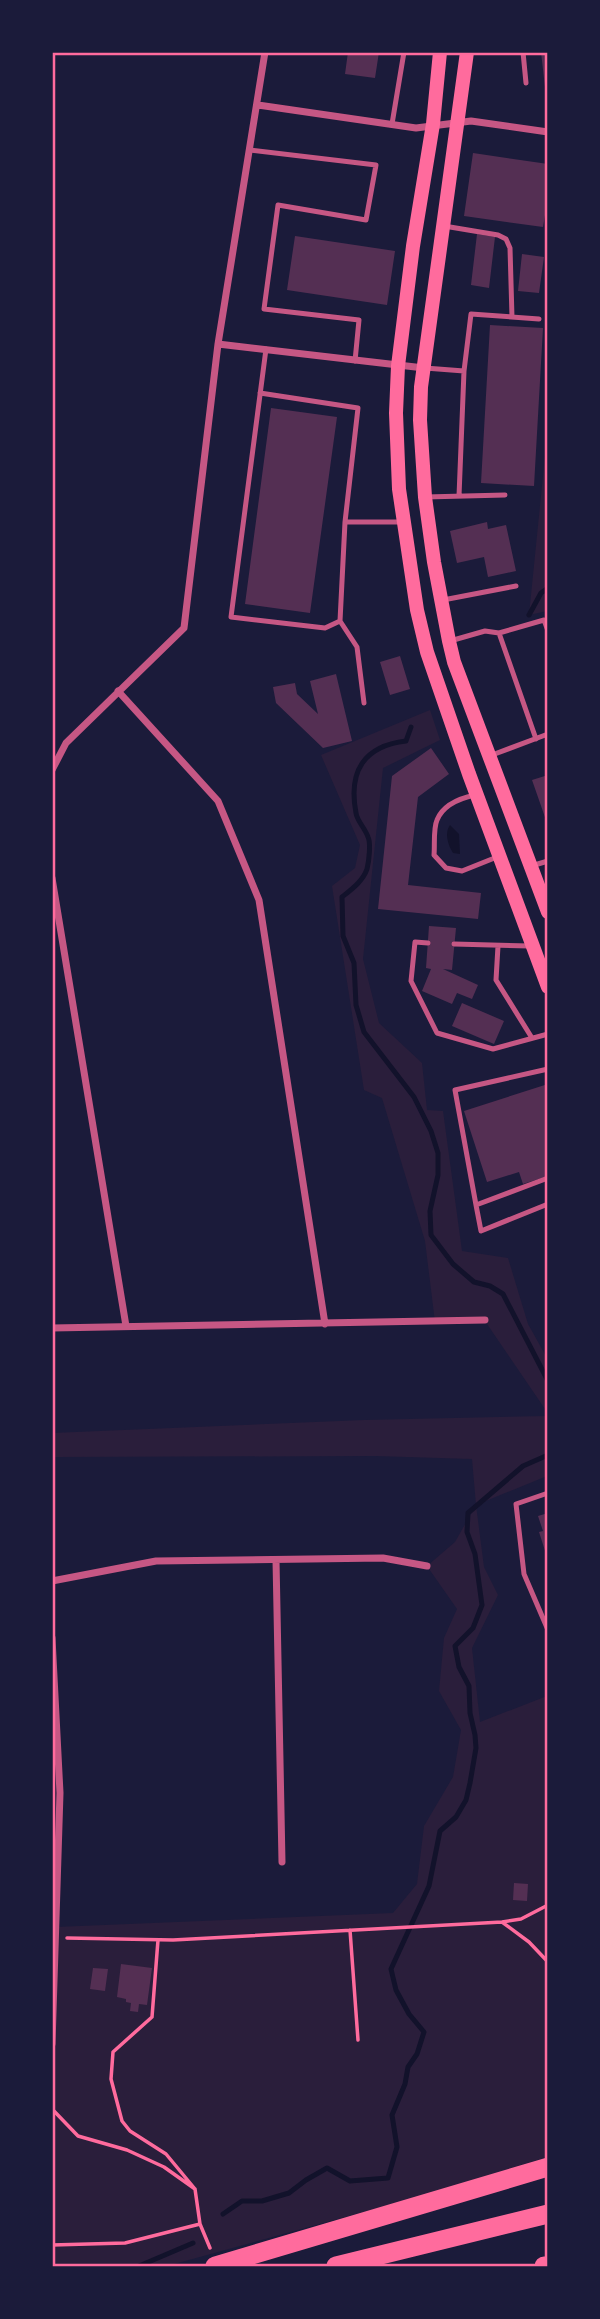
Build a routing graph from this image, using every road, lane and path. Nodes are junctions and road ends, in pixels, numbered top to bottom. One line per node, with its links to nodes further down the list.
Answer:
1 (265, 52): 7 (street)
2 (404, 52): 9 (lane)
3 (440, 52): 10 (main road)
4 (467, 52): 8 (main road)
5 (523, 52): 6 (lane)
6 (526, 83)
7 (258, 104): 9 (street); 12 (street)
8 (458, 122): 10 (street); 11 (street); 13 (main road)
9 (392, 124): 10 (street)
10 (433, 124): 19 (main road)
11 (548, 132)
12 (250, 150): 16 (street); 18 (lane)
13 (444, 226): 14 (lane); 20 (main road)
14 (512, 317): 15 (lane); 21 (lane)
15 (539, 319)
16 (218, 344): 17 (street); 35 (street)
17 (266, 349): 18 (street); 22 (lane)
18 (355, 361): 19 (street)
19 (398, 366): 20 (street); 27 (main road)
20 (425, 368): 21 (lane); 25 (main road)
21 (464, 371): 24 (lane)
22 (260, 393): 26 (lane); 31 (lane)
23 (505, 495): 24 (lane)
24 (458, 496): 25 (lane)
25 (425, 498): 29 (main road)
26 (345, 522): 27 (lane); 31 (lane)
27 (404, 522): 41 (main road)
28 (516, 586): 29 (lane)
29 (440, 600): 34 (main road)
30 (546, 619): 32 (lane); 33 (lane)
31 (341, 621): 36 (lane)
32 (548, 631)
33 (499, 633): 34 (lane); 38 (lane)
34 (449, 642): 39 (main road)
35 (118, 691): 40 (street); 59 (street)
36 (364, 703)
37 (548, 734): 38 (lane)
38 (536, 739): 39 (lane)
39 (489, 756): 44 (main road)
40 (52, 770)
41 (478, 794): 42 (main road); 42 (lane)
42 (500, 855): 50 (main road)
43 (548, 861): 44 (lane)
44 (531, 866): 46 (main road)
45 (52, 878): 60 (street)
46 (548, 912)
47 (428, 943): 53 (lane)
48 (454, 944): 49 (lane)
49 (498, 946): 50 (lane); 53 (lane)
50 (533, 946): 51 (main road)
51 (548, 987)
52 (548, 1034): 53 (lane)
53 (532, 1038)
54 (548, 1069): 57 (lane)
55 (548, 1178): 57 (lane)
56 (548, 1204): 57 (lane)
57 (476, 1205)
58 (485, 1320): 59 (street)
59 (325, 1324): 60 (street)
60 (127, 1326): 61 (street)
61 (52, 1328)
62 (548, 1493): 66 (lane)
63 (276, 1560): 64 (street); 65 (street); 68 (street)
64 (427, 1566)
65 (52, 1581)
66 (548, 1630)
67 (52, 1639): 72 (street)
68 (282, 1862)
69 (548, 1905): 70 (path)
70 (502, 1922): 71 (path); 74 (path)
71 (350, 1930): 73 (path); 75 (path)
72 (56, 1938): 73 (path); 76 (street)
73 (158, 1940): 79 (path)
74 (548, 1962)
75 (358, 2040)
76 (52, 2044)
77 (52, 2075): 79 (path)
78 (548, 2167): 83 (highway)
79 (195, 2189): 81 (path)
80 (548, 2214): 84 (highway)
81 (200, 2224): 82 (path); 83 (path)
82 (52, 2245)
83 (212, 2257)
84 (336, 2266)

